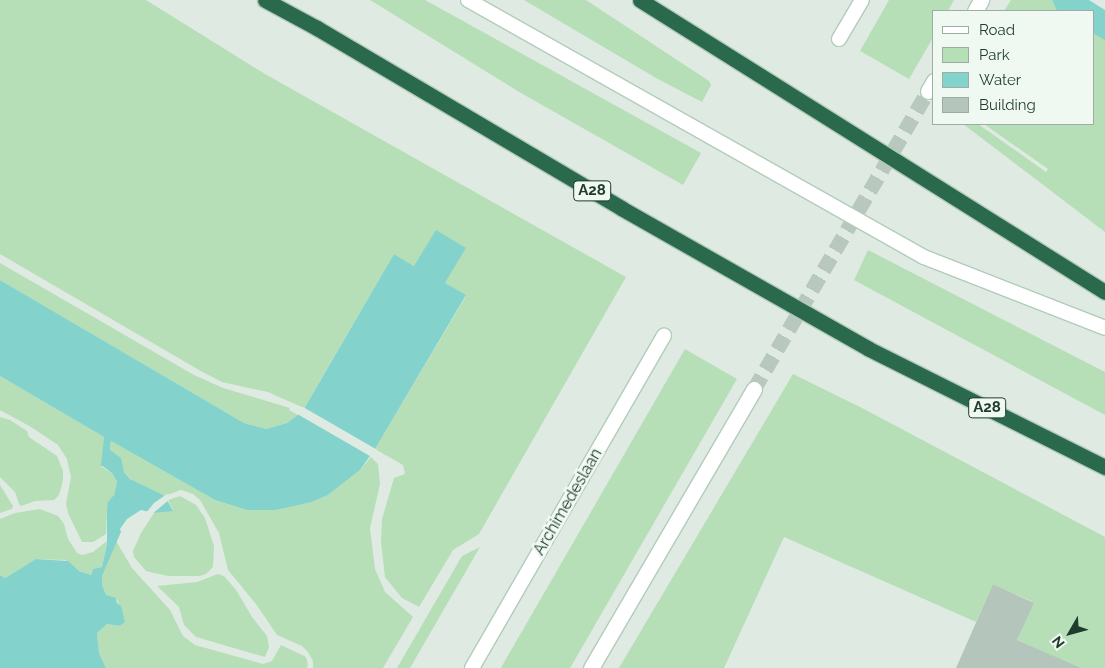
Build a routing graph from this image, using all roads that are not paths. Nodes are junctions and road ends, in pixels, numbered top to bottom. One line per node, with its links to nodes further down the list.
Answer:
1 (266, 0): 6 (highway)
2 (276, 0): 6 (highway, A28)
3 (468, 0): 9 (lane)
4 (640, 0): 8 (highway)
5 (862, 0): 7 (lane)
6 (317, 28): 12 (highway, A28)
7 (839, 40)
8 (1105, 292)
9 (1105, 328)
10 (664, 336): 13 (lane, Archimedeslaan)
11 (754, 389): 14 (main road)
12 (1105, 467)
13 (472, 668)
14 (591, 668)

